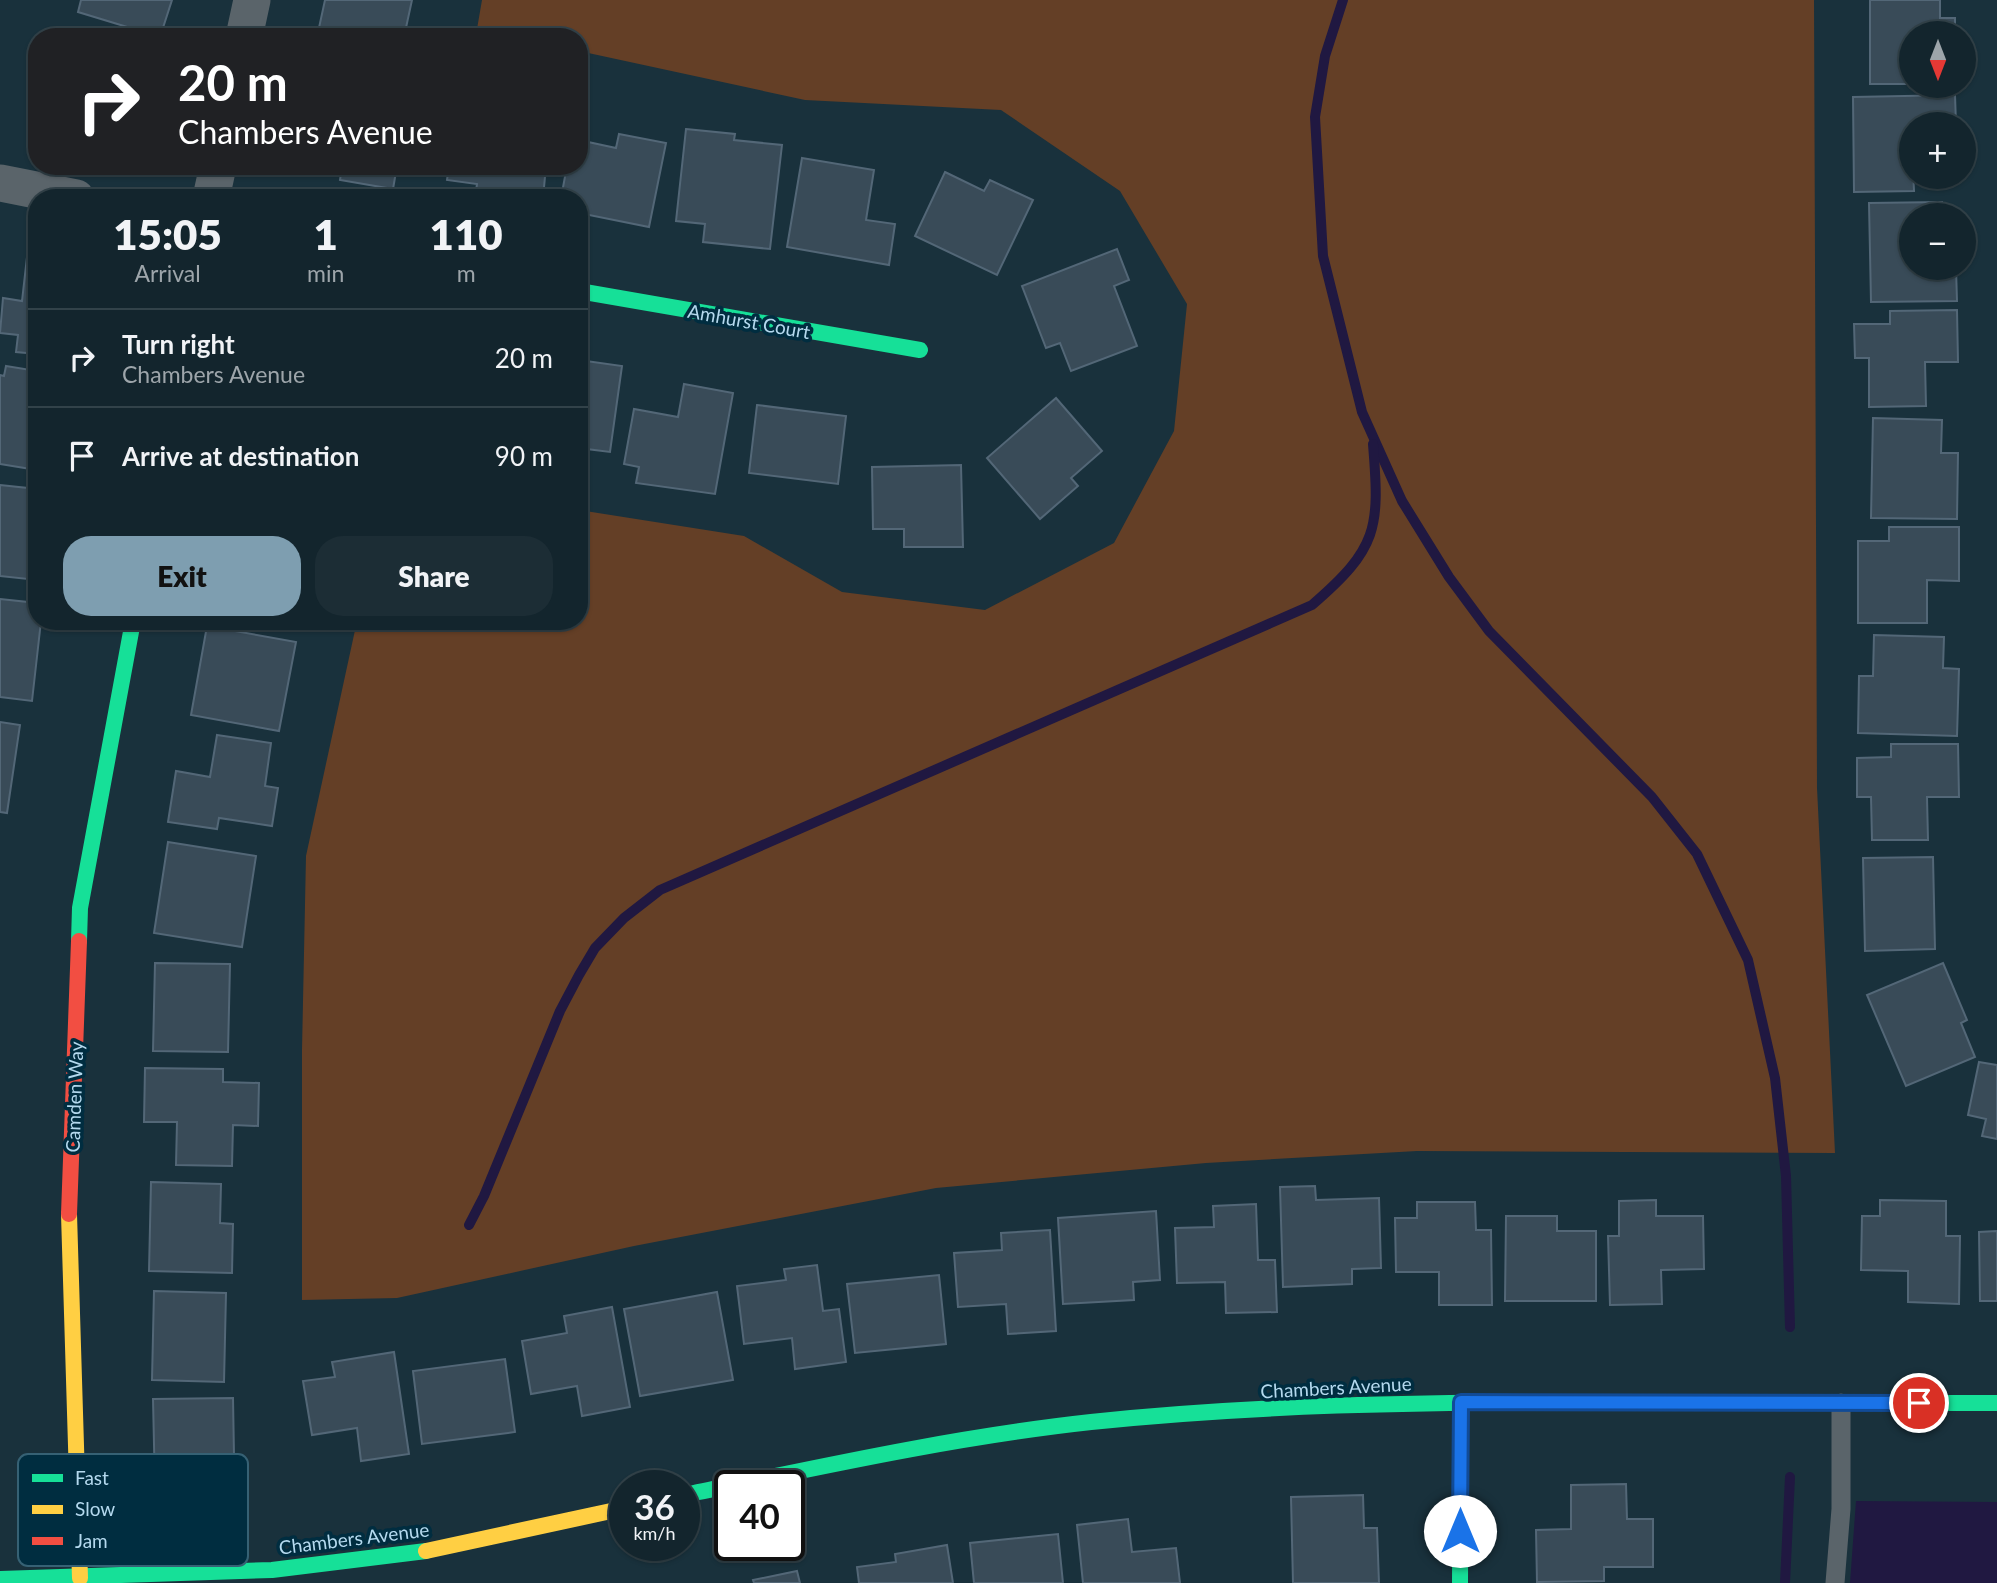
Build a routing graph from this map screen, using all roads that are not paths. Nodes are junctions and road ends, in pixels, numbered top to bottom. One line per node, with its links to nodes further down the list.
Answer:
1 (252, 0): 2 (street)
2 (246, 28)
3 (0, 183): 4 (street)
4 (30, 189)
5 (588, 293): 6 (street, Amhurst Court)
6 (919, 350)
7 (131, 630): 11 (street, Camden Way)
8 (1461, 1402): 9 (street, Chambers Avenue); 12 (street, Chambers Avenue); 17 (street)
9 (1841, 1403): 10 (street, Chambers Avenue); 18 (lane)
10 (1997, 1404)
11 (76, 1454)
12 (700, 1492)
13 (609, 1511): 16 (street, Chambers Avenue)
14 (80, 1566): 16 (street, Camden Way)
15 (0, 1578): 16 (street, Chambers Avenue)
16 (80, 1578)
17 (1460, 1583)
18 (1835, 1583)

